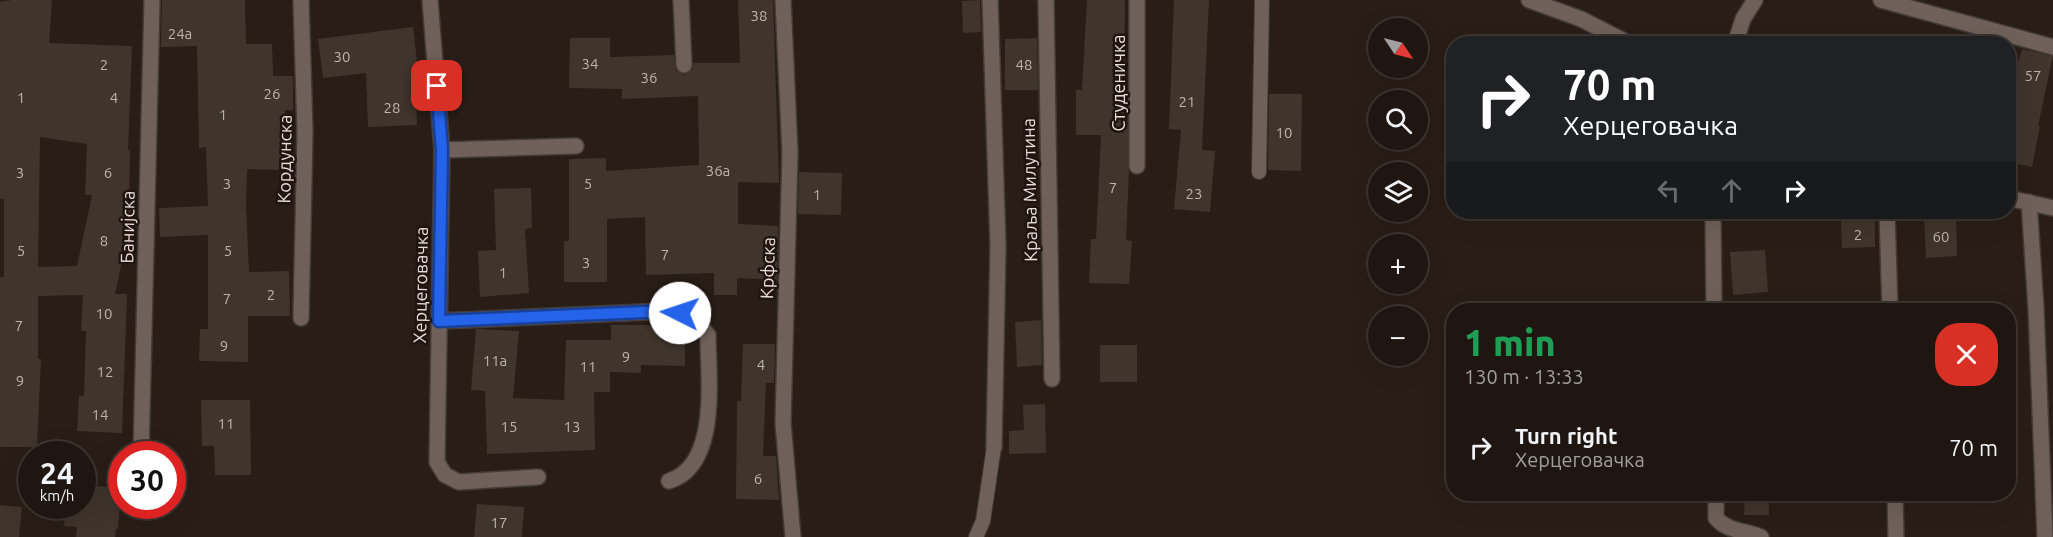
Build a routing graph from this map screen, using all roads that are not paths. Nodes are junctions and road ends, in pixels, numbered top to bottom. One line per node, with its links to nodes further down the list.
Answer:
1 (152, 0): 33 (street, Банијска)
2 (301, 0): 30 (street, Кордунска)
3 (430, 0): 20 (street, Херцеговачка)
4 (681, 0): 18 (street)
5 (783, 0): 39 (street, Крфска)
6 (990, 0): 34 (street)
7 (1046, 0): 32 (street, Краља Милутина)
8 (1137, 0): 21 (street, Студеничка)
9 (1262, 0): 22 (lane)
10 (1529, 0): 13 (street)
11 (1755, 0): 14 (street)
12 (1881, 0): 15 (street)
13 (1614, 36)
14 (1738, 36)
15 (2013, 36)
16 (2016, 37): 17 (street)
17 (2053, 47)
18 (684, 65)
19 (576, 146): 20 (street)
20 (442, 150): 31 (street, Херцеговачка)
21 (1137, 166)
22 (1259, 172)
23 (2016, 200): 24 (street)
24 (2029, 202): 25 (street); 43 (street)
25 (2053, 208)
26 (1713, 219): 28 (street)
27 (1887, 219): 29 (street)
28 (1714, 303)
29 (1890, 303)
30 (301, 318)
31 (439, 321): 35 (street, Херцеговачка); 36 (street)
32 (1052, 379)
33 (141, 441)
34 (994, 447): 40 (lane)
35 (538, 477)
36 (669, 481)
37 (1716, 501): 41 (street)
38 (1894, 501): 42 (street)
39 (793, 537)
40 (976, 537)
41 (1761, 537)
42 (1896, 537)
43 (2045, 537)

